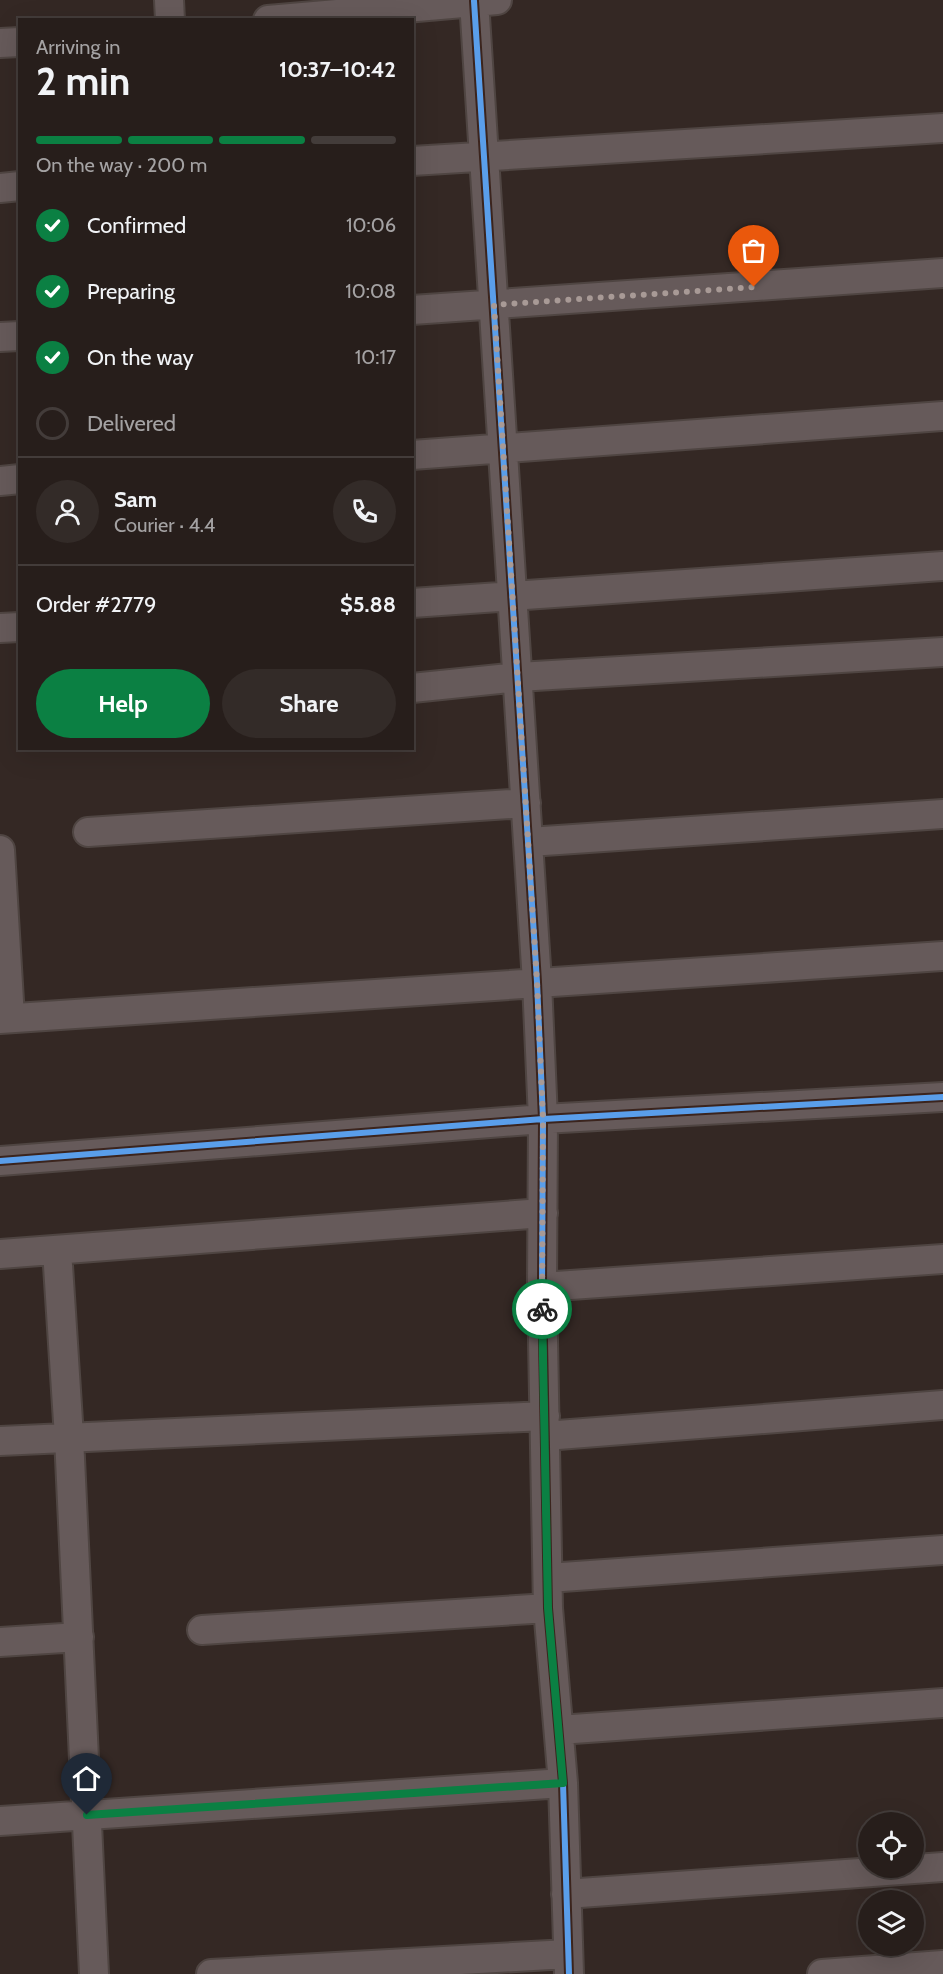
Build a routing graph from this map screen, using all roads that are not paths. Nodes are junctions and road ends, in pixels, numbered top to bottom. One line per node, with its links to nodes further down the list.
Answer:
1 (169, 0): 3 (street)
2 (485, 1): 4 (street); 8 (street)
3 (170, 18)
4 (290, 18)
5 (18, 42): 6 (street)
6 (0, 43)
7 (943, 128): 8 (street)
8 (485, 156): 9 (street); 13 (street)
9 (414, 161)
10 (18, 186): 11 (street)
11 (0, 188)
12 (943, 273): 13 (street)
13 (494, 305): 14 (street); 18 (street)
14 (414, 310)
15 (18, 336): 16 (street)
16 (0, 337)
17 (943, 416): 18 (street)
18 (503, 449): 19 (street); 23 (street)
19 (414, 455)
20 (18, 479): 21 (street)
21 (0, 481)
22 (943, 566): 23 (street)
23 (513, 597): 24 (street); 28 (street)
24 (414, 603)
25 (18, 627): 26 (street)
26 (0, 628)
27 (943, 652): 28 (street)
28 (518, 677): 29 (street); 30 (street)
29 (414, 688)
30 (526, 803): 32 (street); 33 (street)
31 (943, 814): 33 (street)
32 (88, 832)
33 (529, 842): 36 (street)
34 (0, 850): 37 (street)
35 (943, 956): 36 (street)
36 (537, 982): 37 (street); 39 (street)
37 (5, 1018)
38 (943, 1097): 39 (street)
39 (543, 1119): 40 (street); 41 (street)
40 (0, 1161)
41 (543, 1213): 42 (street); 45 (street)
42 (57, 1250): 43 (street); 48 (street)
43 (0, 1254)
44 (943, 1259): 45 (street)
45 (542, 1287): 47 (street)
46 (943, 1404): 47 (street)
47 (545, 1426): 48 (street); 51 (street)
48 (69, 1437): 49 (street); 54 (street)
49 (0, 1441)
50 (943, 1550): 51 (street)
51 (548, 1578): 52 (street)
52 (548, 1608): 53 (street); 57 (street)
53 (202, 1630)
54 (79, 1637): 55 (street); 59 (street)
55 (0, 1642)
56 (943, 1703): 57 (street)
57 (559, 1730): 58 (street)
58 (563, 1783): 59 (street); 62 (street)
59 (87, 1815): 60 (street); 65 (street)
60 (0, 1821)
61 (943, 1867): 62 (street)
62 (566, 1894): 63 (street)
63 (568, 1964): 66 (street)
64 (943, 1965): 67 (street)
65 (94, 1974)
66 (211, 1974)
67 (822, 1974)

